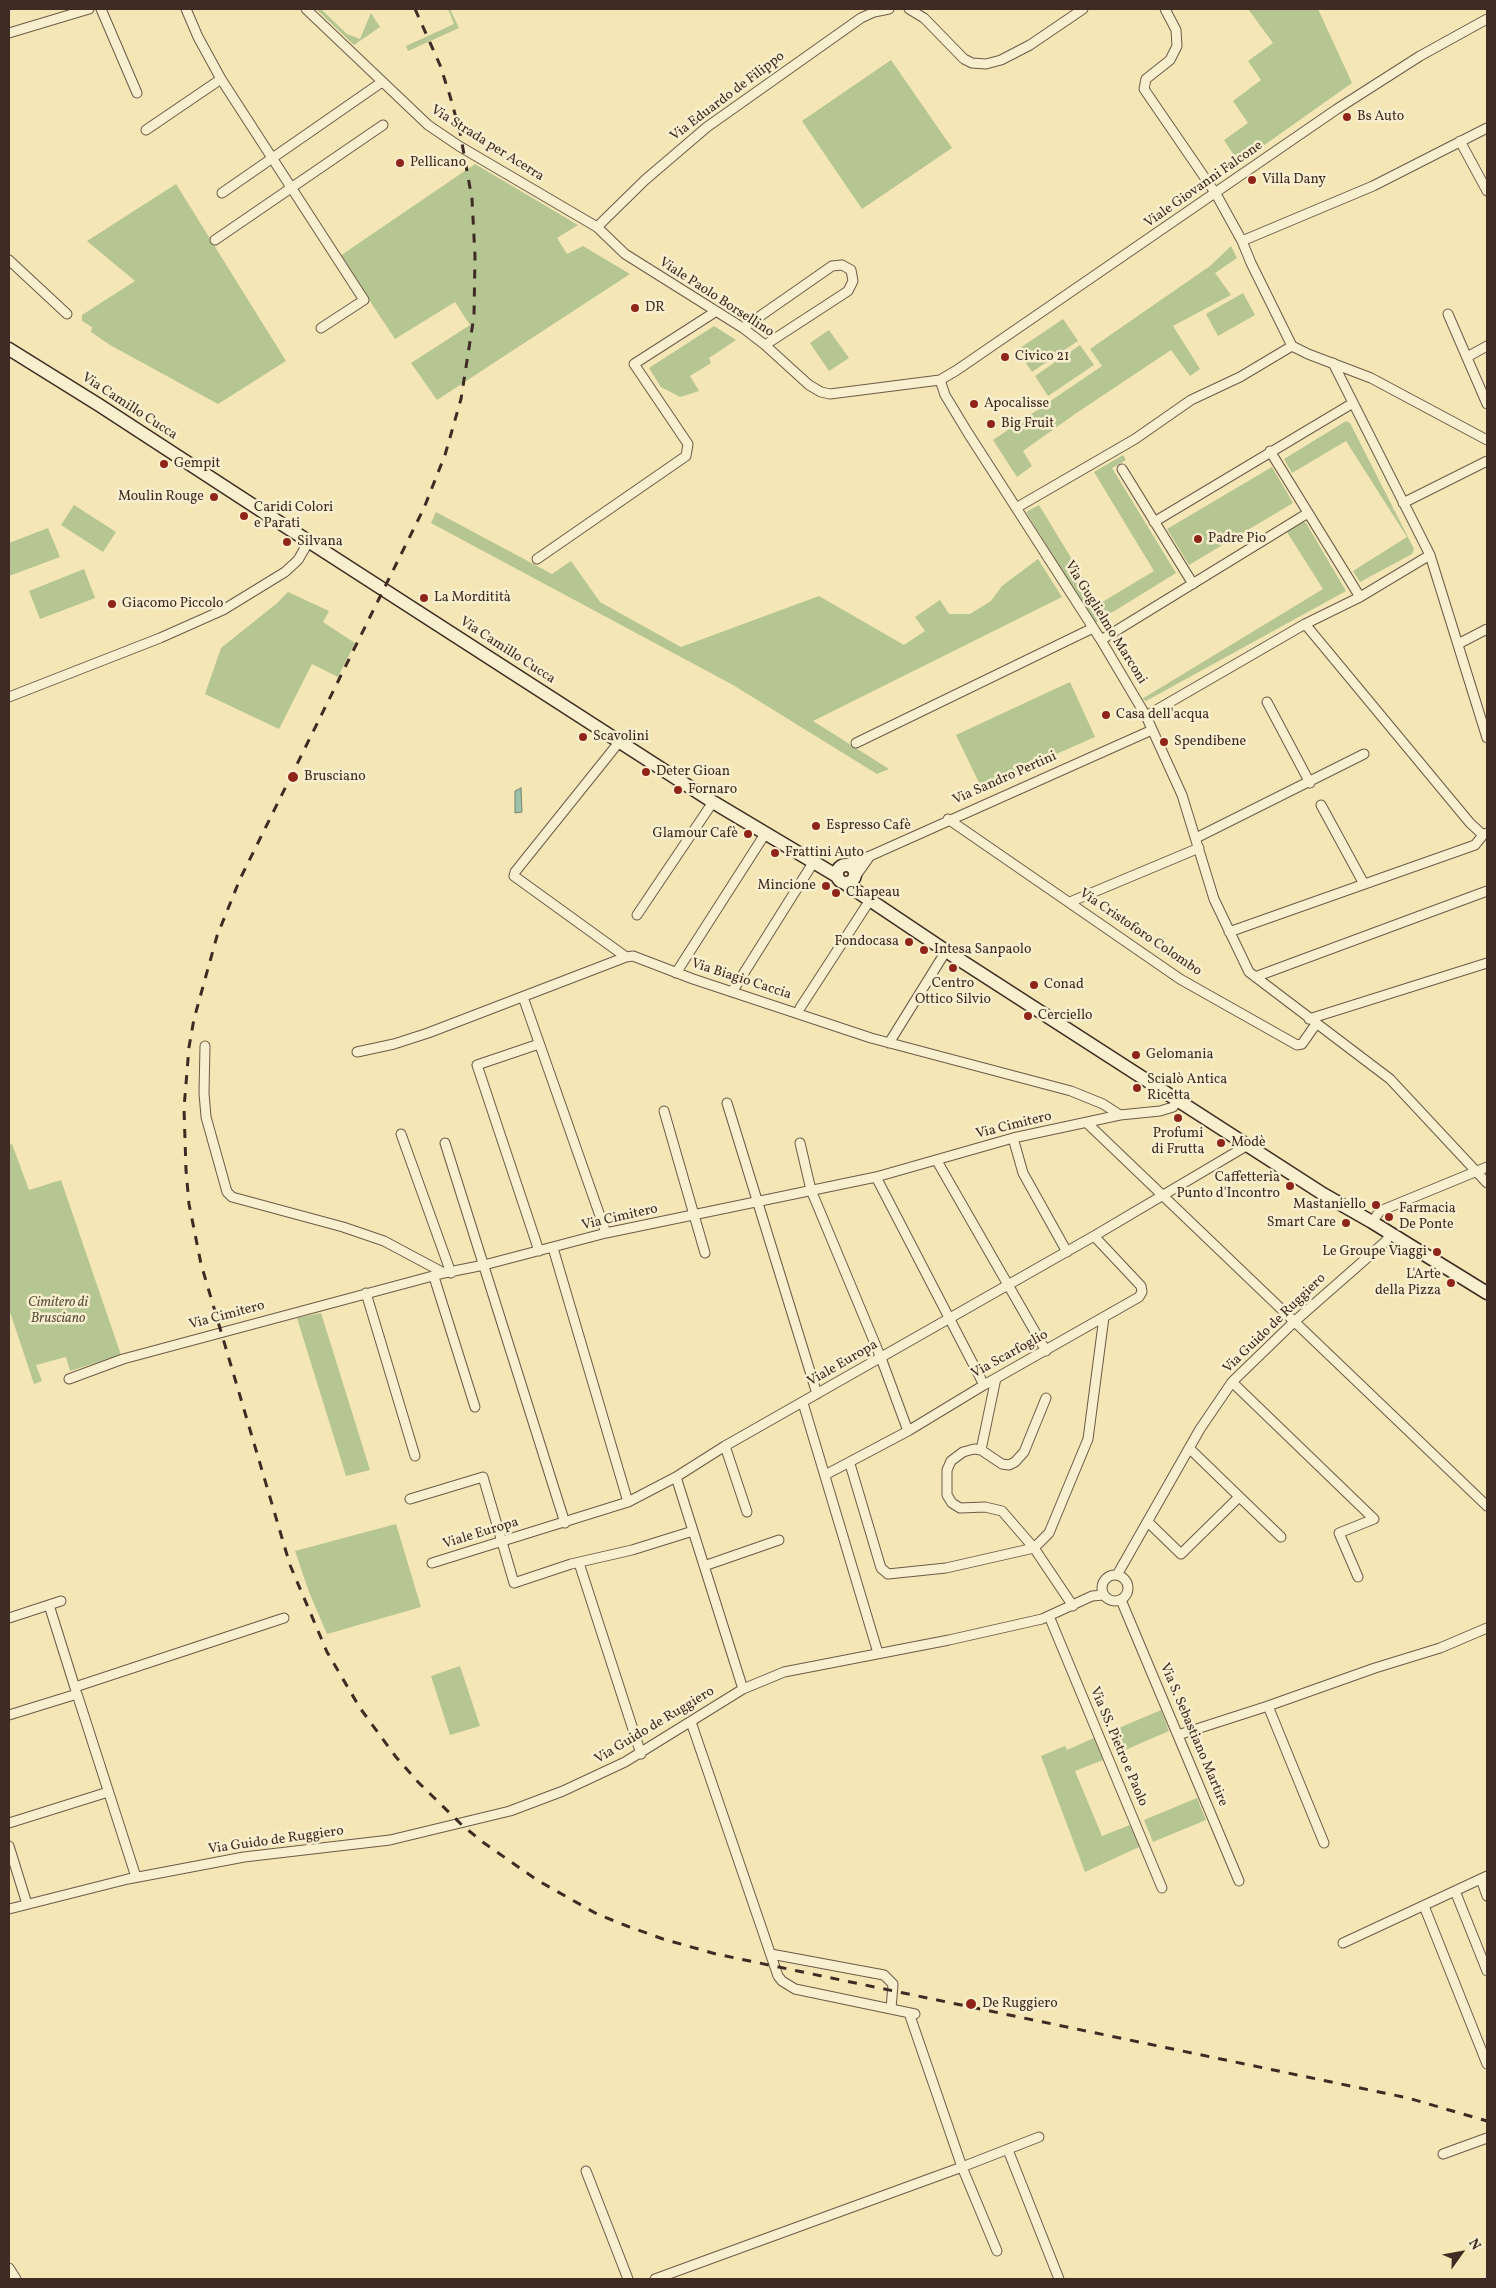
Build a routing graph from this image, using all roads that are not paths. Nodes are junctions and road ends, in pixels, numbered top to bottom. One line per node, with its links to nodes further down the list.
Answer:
1 (89, 9): 10 (street)
2 (102, 9): 13 (street)
3 (186, 9): 11 (street)
4 (306, 9): 12 (street, Via Strada per Acerra)
5 (889, 9): 23 (street, Via Eduardo de Filippo)
6 (908, 9): 7 (street)
7 (1083, 9)
8 (1165, 9): 22 (street)
9 (1487, 19): 22 (street, Viale Giovanni Falcone)
10 (9, 33)
11 (220, 79): 16 (street); 18 (street)
12 (382, 82): 18 (street); 23 (street, Via Strada per Acerra)
13 (136, 93)
14 (383, 125): 19 (street)
15 (1487, 128): 17 (street)
16 (146, 130)
17 (1460, 142): 20 (street); 25 (street)
18 (273, 158): 19 (street); 21 (street)
19 (291, 187): 24 (street); 30 (street)
20 (1487, 191)
21 (222, 193)
22 (1216, 194): 25 (street); 38 (street, Viale Giovanni Falcone)
23 (597, 227): 27 (street, Viale Paolo Borsellino)
24 (215, 240)
25 (1242, 241): 33 (street)
26 (9, 260): 28 (street)
27 (715, 312): 31 (street, Viale Paolo Borsellino); 51 (street)
28 (67, 314)
29 (1448, 314): 36 (street)
30 (321, 328)
31 (743, 328): 32 (street, Viale Paolo Borsellino); 32 (street)
32 (765, 344): 38 (street, Viale Paolo Borsellino)
33 (1292, 346): 37 (street); 46 (street)
34 (1487, 346): 36 (street)
35 (9, 349): 49 (street, Via Camillo Cucca)
36 (1467, 357): 40 (street)
37 (1333, 364): 39 (street); 41 (street)
38 (940, 380): 46 (street, Via Guglielmo Marconi)
39 (1353, 402): 42 (street); 45 (street)
40 (1487, 404)
41 (1487, 440)
42 (1270, 451): 47 (street); 48 (street)
43 (1487, 461): 45 (street)
44 (1122, 469): 48 (street)
45 (1403, 503): 50 (street)
46 (1016, 508): 55 (street, Via Guglielmo Marconi)
47 (1308, 513): 52 (street); 53 (street)
48 (1154, 522): 52 (street)
49 (309, 541): 59 (street); 64 (street, Via Camillo Cucca)
50 (1430, 555): 53 (street); 58 (street)
51 (538, 559)
52 (1193, 584): 57 (street)
53 (1360, 597): 54 (street)
54 (1305, 624): 61 (street); 72 (street)
55 (1093, 628): 57 (street, Via Guglielmo Marconi); 65 (street)
56 (1487, 629): 58 (street)
57 (1101, 640): 61 (street, Via Guglielmo Marconi)
58 (1458, 644): 63 (street)
59 (9, 697)
60 (1267, 702): 67 (street)
61 (1146, 716): 62 (street, Via Guglielmo Marconi)
62 (1152, 730): 70 (street, Via Sandro Pertini); 73 (street, Via Guglielmo Marconi)
63 (1487, 738)
64 (620, 741): 68 (street, Via Camillo Cucca); 85 (street)
65 (856, 743)
66 (1364, 754): 67 (street)
67 (1310, 783): 73 (street)
68 (713, 802): 71 (street, Via Camillo Cucca); 82 (street)
69 (1321, 805): 78 (street)
70 (948, 819): 75 (street, Via Sandro Pertini); 81 (street, Via Cristoforo Colombo)
71 (766, 834): 76 (street, Via Camillo Cucca); 87 (street)
72 (1485, 834): 78 (street)
73 (1196, 838): 74 (street, Via Guglielmo Marconi)
74 (1199, 848): 81 (street); 83 (street, Via Guglielmo Marconi)
75 (870, 856): 77 (street, Via Sandro Pertini); 77 (street, Via Sandro Pertini)
76 (813, 863): 77 (street, Via Camillo Cucca); 89 (street)
77 (846, 875): 80 (street)
78 (1364, 884): 83 (street)
79 (1487, 892): 88 (street)
80 (866, 896): 84 (street); 91 (street)
81 (1070, 902): 92 (street, Via Cristoforo Colombo)
82 (637, 915)
83 (1229, 932): 88 (street, Via Guglielmo Marconi)
84 (946, 952): 93 (street); 97 (street)
85 (626, 957): 87 (street, Via Biagio Caccia); 90 (street)
86 (1487, 963): 92 (street)
87 (676, 973): 89 (street, Via Biagio Caccia)
88 (1255, 977): 92 (street, Via Guglielmo Marconi)
89 (732, 992): 93 (street, Via Biagio Caccia)
90 (523, 997): 94 (street); 96 (street)
91 (800, 1008)
92 (1313, 1021): 109 (street, Via Guglielmo Marconi)
93 (888, 1043): 100 (street, Via Biagio Caccia)
94 (539, 1044): 117 (street); 121 (street)
95 (205, 1046): 125 (street)
96 (357, 1052)
97 (1178, 1100): 100 (street, Via Cimitero); 106 (street)
98 (727, 1104): 114 (street)
99 (664, 1111): 115 (street)
100 (1120, 1115): 101 (street, Via Cimitero)
101 (1087, 1124): 103 (street, Via Cimitero); 113 (street)
102 (401, 1134): 125 (street)
103 (1013, 1138): 107 (street, Via Cimitero); 122 (street)
104 (446, 1143): 124 (street)
105 (800, 1143): 112 (street)
106 (1248, 1145): 113 (street, Viale Europa); 116 (street)
107 (937, 1161): 110 (street, Via Cimitero); 127 (street)
108 (1487, 1167): 109 (street)
109 (1476, 1171): 111 (street, Via Guglielmo Marconi); 116 (street)
110 (876, 1177): 112 (street, Via Cimitero); 131 (street)
111 (1487, 1183)
112 (812, 1190): 114 (street, Via Cimitero); 134 (street)
113 (1161, 1196): 119 (street, Viale Europa); 132 (street)
114 (756, 1200): 115 (street, Via Cimitero); 139 (street)
115 (695, 1215): 117 (street, Via Cimitero); 123 (street)
116 (1372, 1222): 118 (street)
117 (606, 1233): 120 (street, Via Cimitero)
118 (1391, 1234): 129 (street); 132 (street, Via Guido de Ruggiero)
119 (1094, 1236): 122 (street, Viale Europa); 130 (street, Via Scarfoglio)
120 (553, 1248): 121 (street, Via Cimitero); 153 (street)
121 (539, 1251): 124 (street, Via Cimitero)
122 (1067, 1252): 127 (street, Viale Europa)
123 (705, 1253)
124 (484, 1265): 125 (street, Via Cimitero); 156 (street)
125 (447, 1273): 126 (street, Via Cimitero)
126 (434, 1277): 128 (street, Via Cimitero); 142 (street)
127 (1008, 1286): 131 (street, Viale Europa); 133 (street)
128 (366, 1294): 136 (street, Via Cimitero); 147 (street)
129 (1487, 1294)
130 (1104, 1317): 133 (street, Via Scarfoglio); 162 (street)
131 (949, 1320): 134 (street, Viale Europa); 138 (street)
132 (1295, 1320): 137 (street, Via Guido de Ruggiero); 154 (street)
133 (1046, 1351): 135 (street, Via Scarfoglio)
134 (881, 1358): 139 (street, Viale Europa); 143 (street)
135 (996, 1378): 138 (street, Via Scarfoglio); 146 (street)
136 (69, 1379)
137 (1232, 1382): 145 (street, Via Guido de Ruggiero); 167 (street)
138 (984, 1385): 143 (street, Via Scarfoglio)
139 (817, 1394): 141 (street, Viale Europa)
140 (1046, 1398): 146 (street)
141 (803, 1403): 144 (street, Viale Europa); 149 (street)
142 (475, 1407)
143 (908, 1431): 148 (street, Via Scarfoglio)
144 (725, 1446): 150 (street, Viale Europa); 155 (street)
145 (1189, 1448): 151 (street); 157 (street, Via Guido de Ruggiero)
146 (981, 1450): 162 (street)
147 (415, 1456)
148 (850, 1464): 149 (street, Via Scarfoglio); 162 (street)
149 (825, 1475): 177 (street)
150 (676, 1477): 153 (street, Viale Europa); 158 (street)
151 (1240, 1497): 157 (street); 159 (street)
152 (410, 1499): 161 (street)
153 (628, 1502): 156 (street, Viale Europa)
154 (1487, 1506)
155 (747, 1512)
156 (564, 1522): 161 (street, Viale Europa)
157 (1148, 1522): 166 (street, Via Guido de Ruggiero)
158 (693, 1532): 163 (street); 165 (street)
159 (1281, 1537)
160 (779, 1540): 165 (street)
161 (502, 1542): 163 (street); 164 (street, Viale Europa)
162 (1034, 1548): 172 (street)
163 (579, 1563): 184 (street)
164 (432, 1564)
165 (704, 1566): 178 (street)
166 (1117, 1575): 168 (street); 169 (street)
167 (1358, 1578)
168 (1104, 1595): 169 (street); 172 (street, Via Guido de Ruggiero)
169 (1121, 1600): 183 (street, Via S. Sebastiano Martire)
170 (61, 1601): 171 (street)
171 (48, 1606): 174 (street); 179 (street)
172 (1074, 1606): 173 (street, Via Guido de Ruggiero)
173 (1049, 1616): 177 (street, Via Guido de Ruggiero); 192 (street, Via SS. Pietro e Paolo)
174 (9, 1618)
175 (284, 1618): 179 (street)
176 (1487, 1628): 180 (street)
177 (878, 1653): 178 (street, Via Guido de Ruggiero)
178 (743, 1689): 182 (street, Via Guido de Ruggiero)
179 (76, 1690): 181 (street); 189 (street)
180 (1268, 1706): 183 (street); 187 (street)
181 (9, 1715)
182 (691, 1722): 184 (street, Via Guido de Ruggiero); 199 (street)
183 (1178, 1735): 191 (street, Via S. Sebastiano Martire)
184 (642, 1754): 189 (street, Via Guido de Ruggiero)
185 (105, 1793): 186 (street)
186 (9, 1823)
187 (1324, 1843)
188 (9, 1846): 195 (street)
189 (136, 1877): 195 (street, Via Guido de Ruggiero)
190 (1484, 1878): 193 (street); 194 (street)
191 (1239, 1881)
192 (1162, 1888)
193 (1454, 1891): 196 (street); 200 (street)
194 (1487, 1896)
195 (28, 1904): 197 (street, Via Guido de Ruggiero)
196 (1424, 1906): 198 (street); 202 (street)
197 (9, 1909)
198 (1343, 1943)
199 (771, 1954): 201 (street); 201 (street)
200 (1487, 1971)
201 (891, 2010): 207 (street)
202 (1487, 2064)
203 (1039, 2137): 205 (street)
204 (1487, 2138): 206 (street)
205 (1008, 2150): 207 (street); 214 (street)
206 (1443, 2154)
207 (962, 2167): 209 (street); 213 (street)
208 (586, 2171): 212 (street)
209 (997, 2251)
210 (9, 2268): 211 (street)
211 (16, 2279)
212 (628, 2279)
213 (656, 2279)
214 (1059, 2279)

